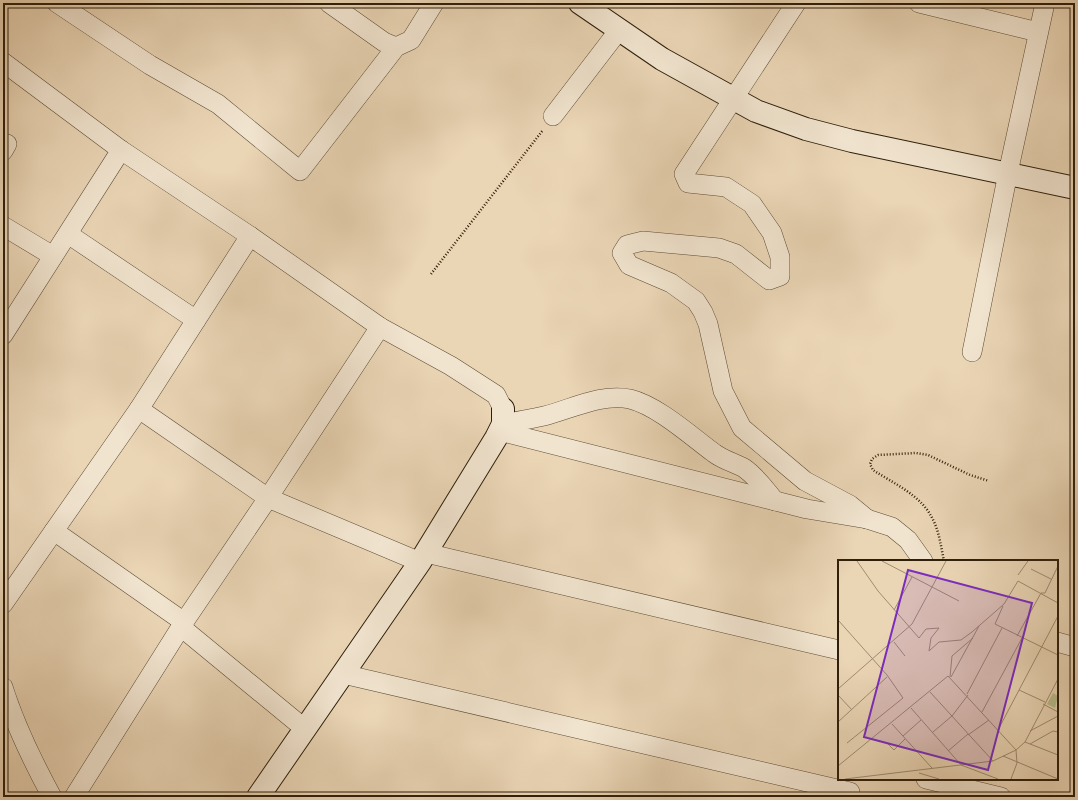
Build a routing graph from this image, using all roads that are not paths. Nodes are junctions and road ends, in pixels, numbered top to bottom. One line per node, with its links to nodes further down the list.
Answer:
1 (57, 3): 10 (street)
2 (329, 3): 10 (street)
3 (434, 3): 10 (street)
4 (580, 3): 8 (street)
5 (796, 3): 12 (street)
6 (918, 3): 9 (street)
7 (1045, 3): 9 (street)
8 (619, 30): 12 (street); 13 (street)
9 (1038, 32): 15 (street)
10 (396, 47)
11 (3, 62): 14 (street)
12 (734, 98): 15 (street); 29 (street)
13 (553, 116)
14 (121, 150): 18 (street); 19 (street)
15 (1008, 173): 16 (street); 24 (street)
16 (1075, 188)
17 (3, 226): 20 (street)
18 (68, 234): 20 (street); 21 (street)
19 (250, 236): 21 (street); 22 (street)
20 (53, 256): 23 (street)
21 (196, 320): 25 (street)
22 (380, 327): 26 (street); 27 (street)
23 (3, 335)
24 (972, 352)
25 (139, 409): 27 (street); 30 (street)
26 (501, 421): 28 (street); 28 (street); 31 (street)
27 (268, 498): 31 (street); 34 (street)
28 (775, 501): 29 (street)
29 (867, 519): 32 (street)
30 (54, 531): 33 (street); 34 (street)
31 (423, 558): 37 (street); 38 (street)
32 (922, 560)
33 (3, 604)
34 (182, 624): 40 (street); 44 (street)
35 (1058, 642): 36 (street)
36 (1075, 647)
37 (838, 650)
38 (343, 674): 40 (street); 42 (street)
39 (3, 687): 43 (street)
40 (305, 729): 45 (street)
41 (930, 780): 46 (street)
42 (851, 789)
43 (52, 797)
44 (74, 797)
45 (258, 797)
46 (1001, 797)

